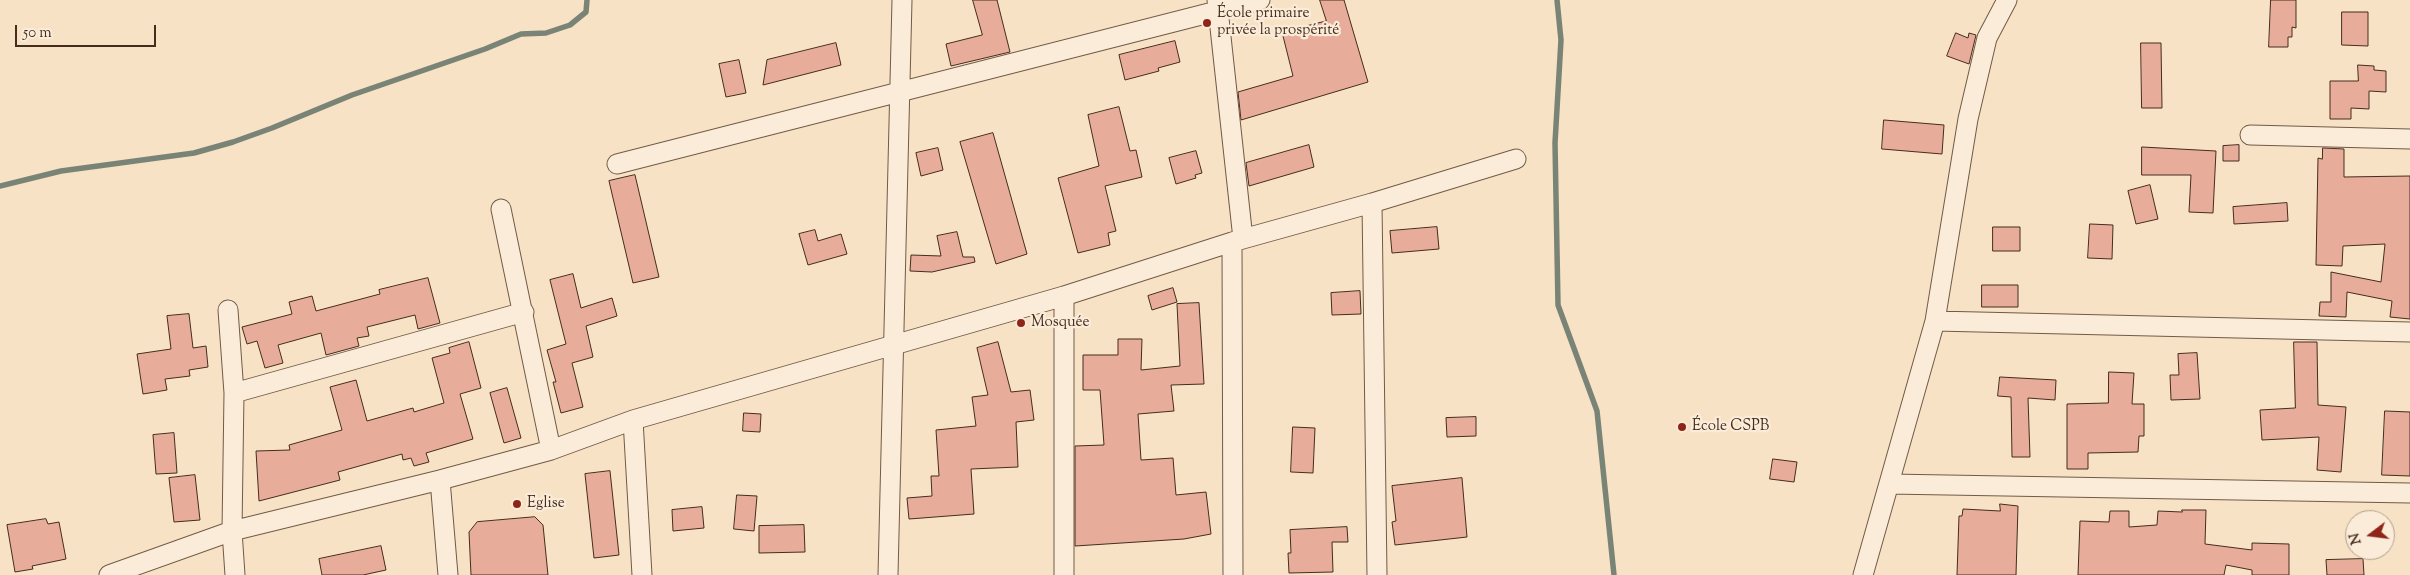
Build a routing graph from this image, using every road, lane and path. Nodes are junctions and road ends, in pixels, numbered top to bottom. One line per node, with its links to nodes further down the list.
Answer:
1 (902, 0): 5 (street)
2 (1260, 0): 4 (street)
3 (2007, 0): 16 (street)
4 (1218, 5): 5 (street); 12 (street)
5 (900, 93): 9 (street); 18 (street)
6 (2250, 135): 7 (street)
7 (2410, 139)
8 (1516, 159): 10 (street)
9 (617, 164)
10 (1372, 203): 12 (street); 33 (street)
11 (501, 209): 15 (street)
12 (1237, 241): 13 (street); 32 (street)
13 (1064, 296): 18 (street); 31 (street)
14 (228, 310): 19 (street)
15 (524, 312): 19 (street); 21 (street)
16 (1935, 321): 17 (street); 23 (street)
17 (2410, 332)
18 (894, 344): 20 (street); 30 (street)
19 (234, 393): 25 (street)
20 (633, 420): 21 (street); 29 (street)
21 (551, 450): 22 (street)
22 (440, 480): 25 (street); 28 (street)
23 (1889, 484): 24 (street); 34 (street)
24 (2410, 493)
25 (232, 531): 26 (street); 27 (street)
26 (109, 575)
27 (235, 575)
28 (448, 575)
29 (642, 575)
30 (888, 575)
31 (1064, 575)
32 (1233, 575)
33 (1377, 575)
34 (1863, 575)

